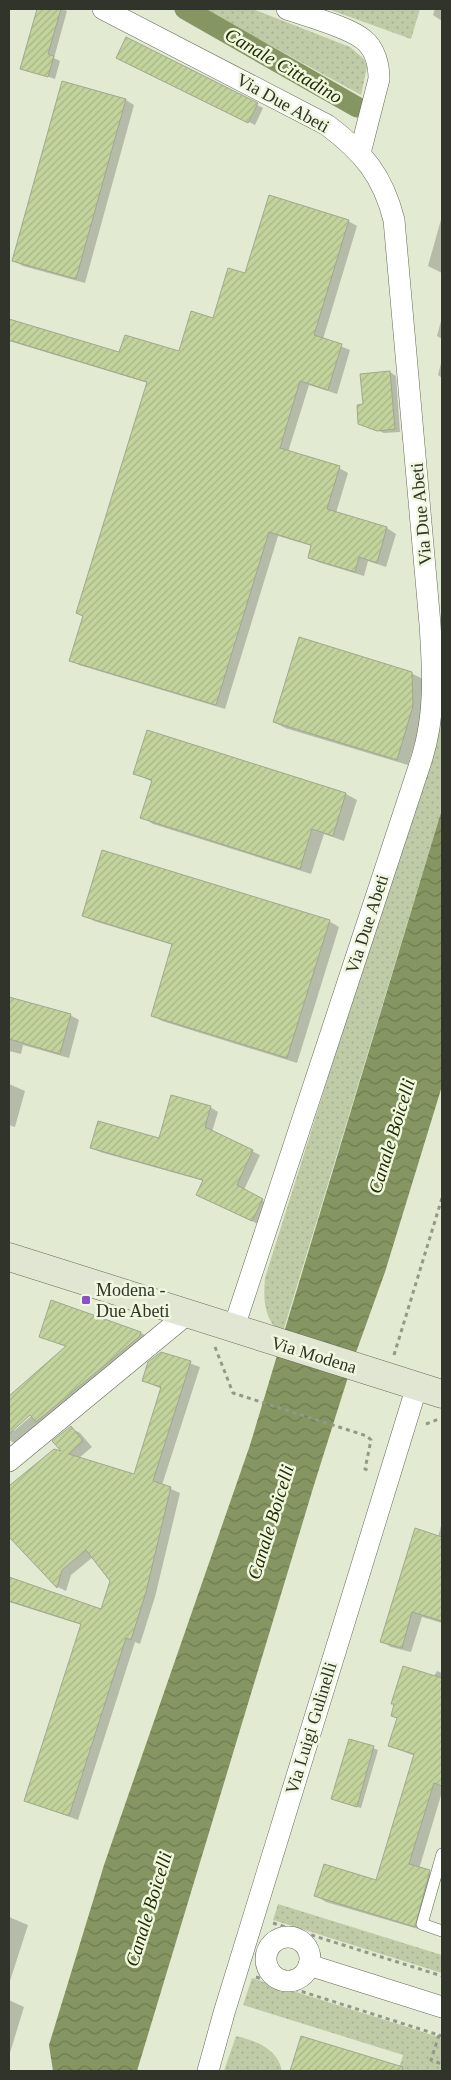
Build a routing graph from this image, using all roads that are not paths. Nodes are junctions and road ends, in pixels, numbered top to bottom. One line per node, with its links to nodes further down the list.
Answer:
1 (103, 9): 3 (street, Via Due Abeti)
2 (287, 9): 3 (street)
3 (360, 153): 6 (street, Via Due Abeti)
4 (9, 1256): 5 (main road, Via Modena)
5 (186, 1315): 6 (main road, Via Modena); 9 (street)
6 (234, 1330): 7 (main road, Via Modena)
7 (417, 1386): 8 (main road, Via Modena); 14 (street, Via Luigi Gulinelli)
8 (442, 1394)
9 (9, 1462)
10 (442, 1854): 11 (lane)
11 (442, 1931)
12 (309, 1965): 13 (street)
13 (442, 2007)
14 (208, 2071)

